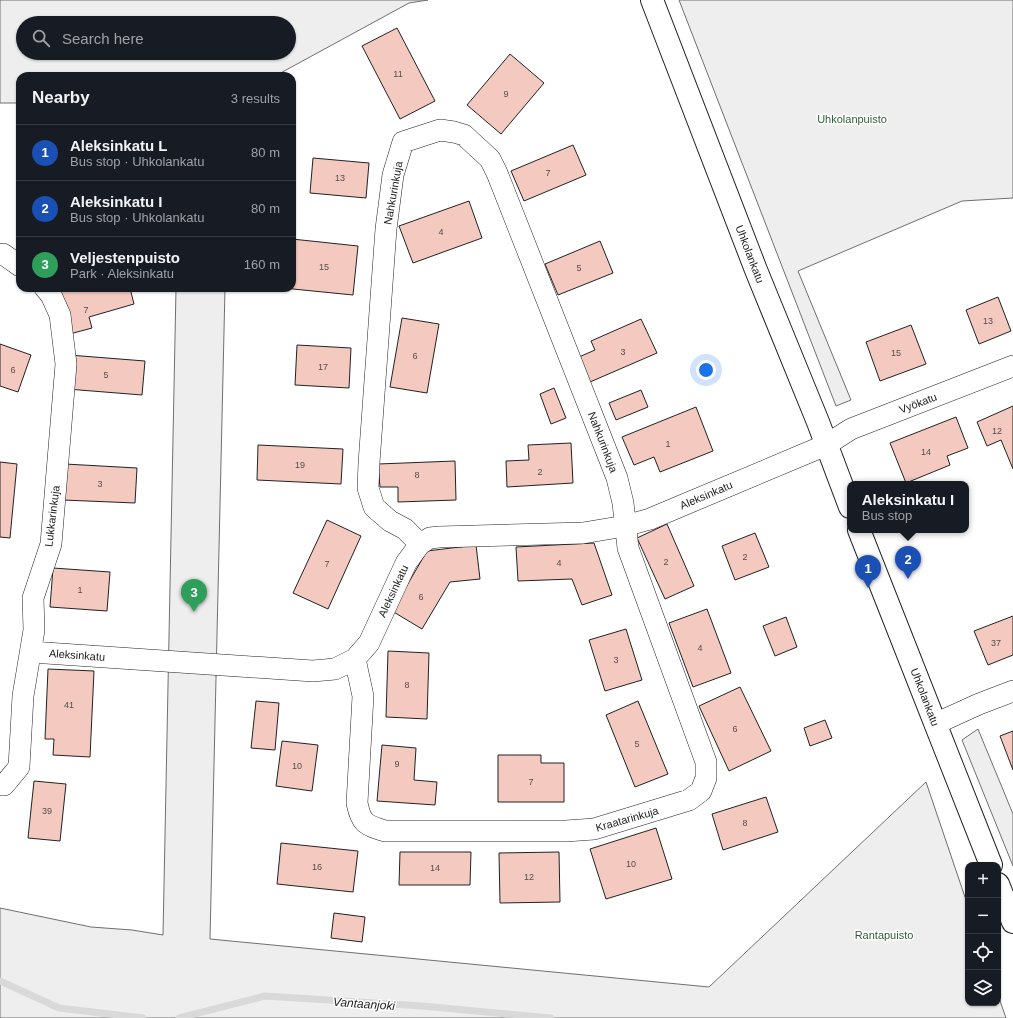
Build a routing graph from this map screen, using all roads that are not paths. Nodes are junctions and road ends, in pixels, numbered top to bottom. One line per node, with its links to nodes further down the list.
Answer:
1 (652, 0): 6 (street, Uhkolankatu)
2 (0, 255): 3 (street)
3 (16, 263)
4 (49, 292): 11 (street, Lukkarinkuja)
5 (1013, 366): 6 (street, Vyökatu)
6 (826, 445): 7 (street, Uhkolankatu); 8 (street, Aleksinkatu)
7 (847, 499)
8 (625, 526): 10 (street, Aleksinkatu); 10 (street, Nahkurinkuja); 12 (street, Kraatarinkuja)
9 (860, 533): 14 (street, Uhkolankatu)
10 (420, 544): 12 (street, Aleksinkatu)
11 (30, 652): 12 (street, Aleksinkatu); 15 (street, Lukkarinkuja)
12 (355, 659)
13 (1013, 691): 14 (street)
14 (935, 724): 16 (street, Uhkolankatu)
15 (0, 785)
16 (989, 862)
17 (1001, 892): 18 (street)
18 (1013, 922)

